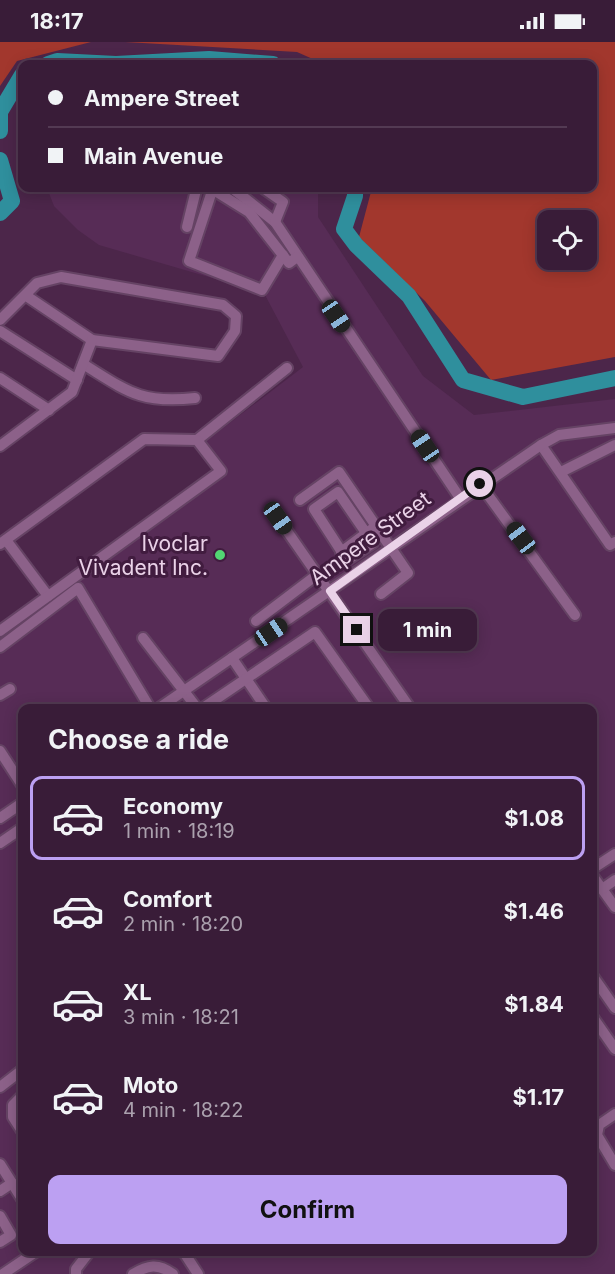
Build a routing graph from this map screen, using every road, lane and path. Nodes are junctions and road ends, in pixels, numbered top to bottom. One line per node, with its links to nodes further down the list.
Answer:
1 (195, 192): 7 (street)
2 (212, 192): 8 (street)
3 (219, 192): 8 (street)
4 (237, 192): 6 (street)
5 (269, 192): 6 (street)
6 (275, 222): 9 (street)
7 (187, 227)
8 (283, 255): 9 (street)
9 (297, 257): 27 (street)
10 (25, 295): 11 (street); 13 (street); 13 (street)
11 (0, 320)
12 (0, 331): 17 (street)
13 (92, 340): 14 (street)
14 (83, 364): 17 (street); 18 (street)
15 (287, 368): 21 (street)
16 (0, 378): 19 (street)
17 (77, 380): 19 (street)
18 (195, 398)
19 (49, 410): 24 (street)
20 (615, 428): 22 (street, Ampere Street)
21 (197, 440): 31 (street); 37 (street)
22 (541, 445): 25 (street); 26 (street, Ampere Street)
23 (615, 445): 25 (street)
24 (0, 446)
25 (561, 472): 32 (street)
26 (480, 484): 27 (street, Ampere Street); 38 (street)
27 (460, 498): 33 (street, Ampere Street)
28 (300, 500): 30 (street)
29 (278, 518): 34 (street)
30 (370, 530): 30 (street); 33 (street)
31 (3, 542): 37 (street)
32 (615, 542)
33 (391, 548): 35 (street, Ampere Street); 36 (street)
34 (318, 574): 35 (street); 39 (street)
35 (330, 591): 43 (street, Ampere Street); 52 (street)
36 (381, 594)
37 (48, 597): 40 (street)
38 (575, 615)
39 (256, 621)
40 (0, 631)
41 (143, 638): 45 (street)
42 (0, 647): 46 (street)
43 (232, 658): 44 (street); 45 (street, Ampere Street)
44 (246, 679): 49 (street); 50 (street); 51 (street)
45 (184, 691): 47 (street, Ampere Street); 48 (street)
46 (144, 704)
47 (165, 704)
48 (194, 704)
49 (209, 704)
50 (263, 704)
51 (366, 704)
52 (407, 704)
53 (0, 751): 54 (street)
54 (18, 779)
55 (18, 806): 56 (street)
56 (0, 818)
57 (18, 831): 58 (street)
58 (0, 843)
59 (615, 854): 60 (street)
60 (597, 866)
61 (615, 880): 63 (street)
62 (597, 881): 63 (street)
63 (603, 889): 64 (street)
64 (615, 907)
65 (597, 982): 66 (street)
66 (615, 1008)
67 (597, 1023): 68 (street)
68 (615, 1049)
69 (18, 1073): 70 (street)
70 (0, 1087)
71 (18, 1100): 73 (street)
72 (615, 1114): 75 (street)
73 (18, 1125)
74 (0, 1164): 76 (street)
75 (615, 1165)
76 (12, 1183): 77 (street); 78 (street)
77 (0, 1191)
78 (18, 1192)
79 (0, 1216): 80 (street)
80 (0, 1242)
81 (30, 1256): 84 (street)
82 (86, 1256): 85 (street)
83 (186, 1256): 88 (street)
84 (3, 1274)
85 (76, 1274)
86 (133, 1274): 87 (street)
87 (173, 1274)
88 (198, 1274)

